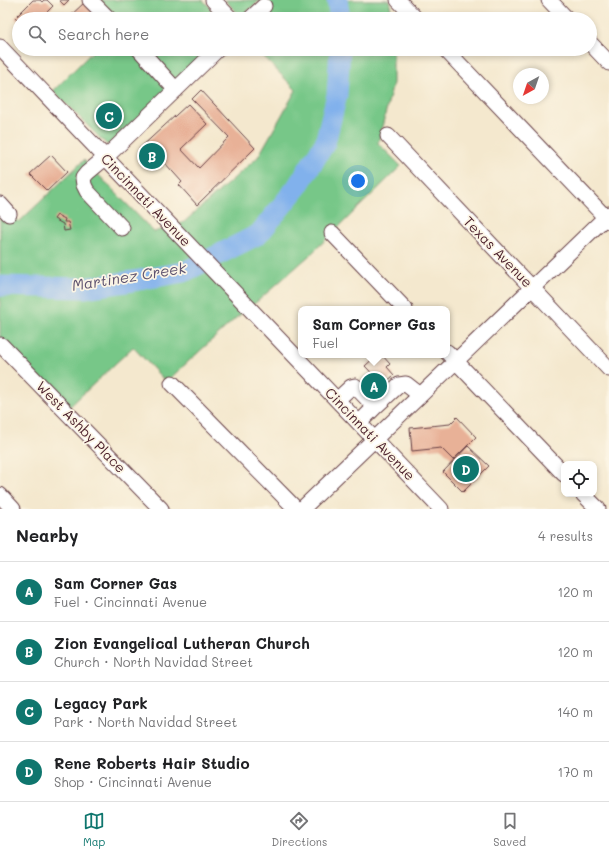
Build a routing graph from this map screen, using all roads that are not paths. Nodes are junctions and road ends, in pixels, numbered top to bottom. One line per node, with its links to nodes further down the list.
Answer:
1 (90, 0): 6 (street)
2 (213, 0): 7 (street)
3 (398, 0): 9 (street)
4 (549, 0): 10 (street)
5 (264, 6): 8 (street)
6 (102, 12)
7 (224, 12)
8 (258, 12)
9 (409, 12)
10 (560, 12)
11 (0, 47): 19 (street, Cincinnati Avenue)
12 (597, 50): 16 (street)
13 (144, 56): 17 (street)
14 (211, 56): 17 (street)
15 (452, 56): 20 (street)
16 (609, 62)
17 (176, 90): 19 (street)
18 (388, 136): 23 (street, Texas Avenue)
19 (105, 158): 21 (street); 30 (street, Cincinnati Avenue)
20 (608, 217): 23 (street)
21 (122, 228)
22 (332, 233): 24 (street)
23 (532, 288): 26 (street); 27 (street, Texas Avenue)
24 (402, 306)
25 (1, 345): 39 (street, West Ashby Place)
26 (451, 357): 29 (street); 35 (street)
27 (609, 369)
28 (172, 383): 40 (street)
29 (420, 395): 31 (street); 32 (street)
30 (337, 400): 31 (street); 33 (street, Cincinnati Avenue)
31 (380, 403): 32 (street); 33 (street)
32 (399, 415): 34 (street)
33 (359, 422): 34 (street, Cincinnati Avenue)
34 (374, 439): 41 (street); 42 (street, Cincinnati Avenue)
35 (561, 471)
36 (0, 495): 38 (street)
37 (586, 497): 43 (street)
38 (13, 509)
39 (161, 509)
40 (296, 509)
41 (302, 509)
42 (441, 509)
43 (598, 509)

